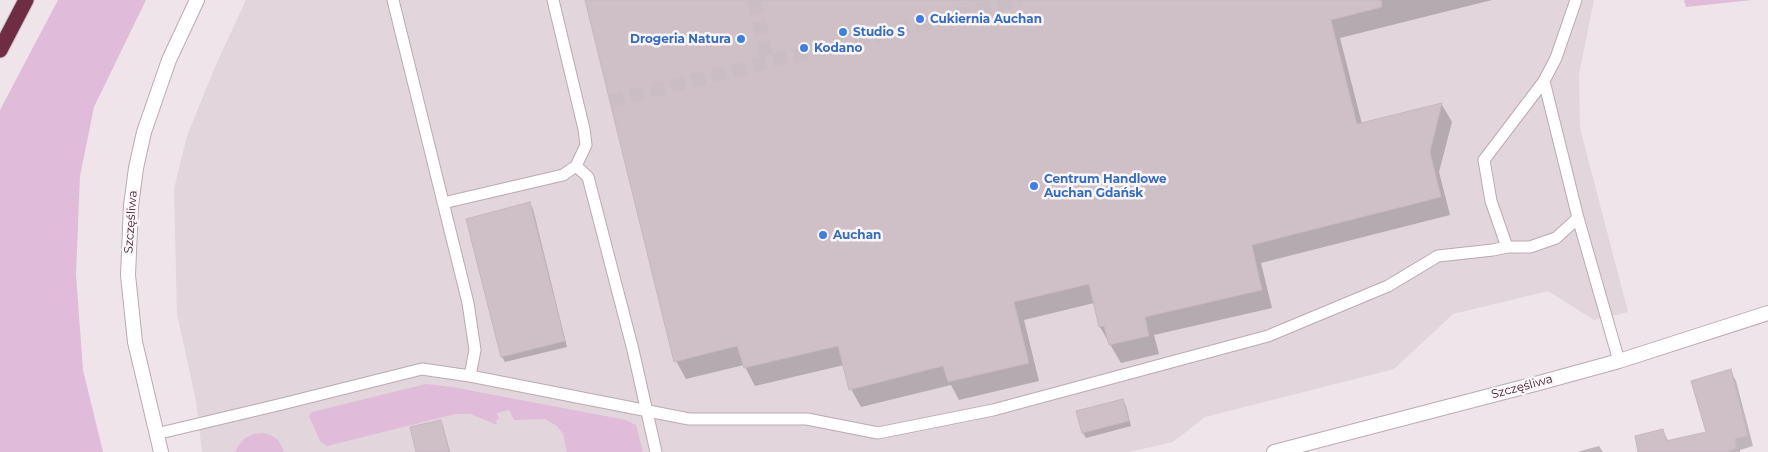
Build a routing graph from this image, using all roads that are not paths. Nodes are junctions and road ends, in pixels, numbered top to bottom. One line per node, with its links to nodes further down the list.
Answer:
1 (26, 0): 6 (highway)
2 (197, 0): 16 (street, Szczęśliwa)
3 (393, 0): 9 (lane)
4 (553, 0): 8 (lane)
5 (1576, 0): 7 (lane)
6 (0, 50)
7 (1544, 81): 10 (lane); 11 (lane)
8 (576, 166): 9 (lane); 15 (lane)
9 (442, 203): 14 (lane)
10 (1578, 218): 11 (lane); 13 (lane)
11 (1507, 247): 15 (lane)
12 (1768, 313): 13 (street, Szczęśliwa)
13 (1619, 361): 19 (street, Szczęśliwa)
14 (470, 376): 15 (lane); 16 (lane)
15 (646, 410): 18 (lane)
16 (156, 434): 17 (street, Szczęśliwa)
17 (161, 452)
18 (656, 452)
19 (1274, 452)

